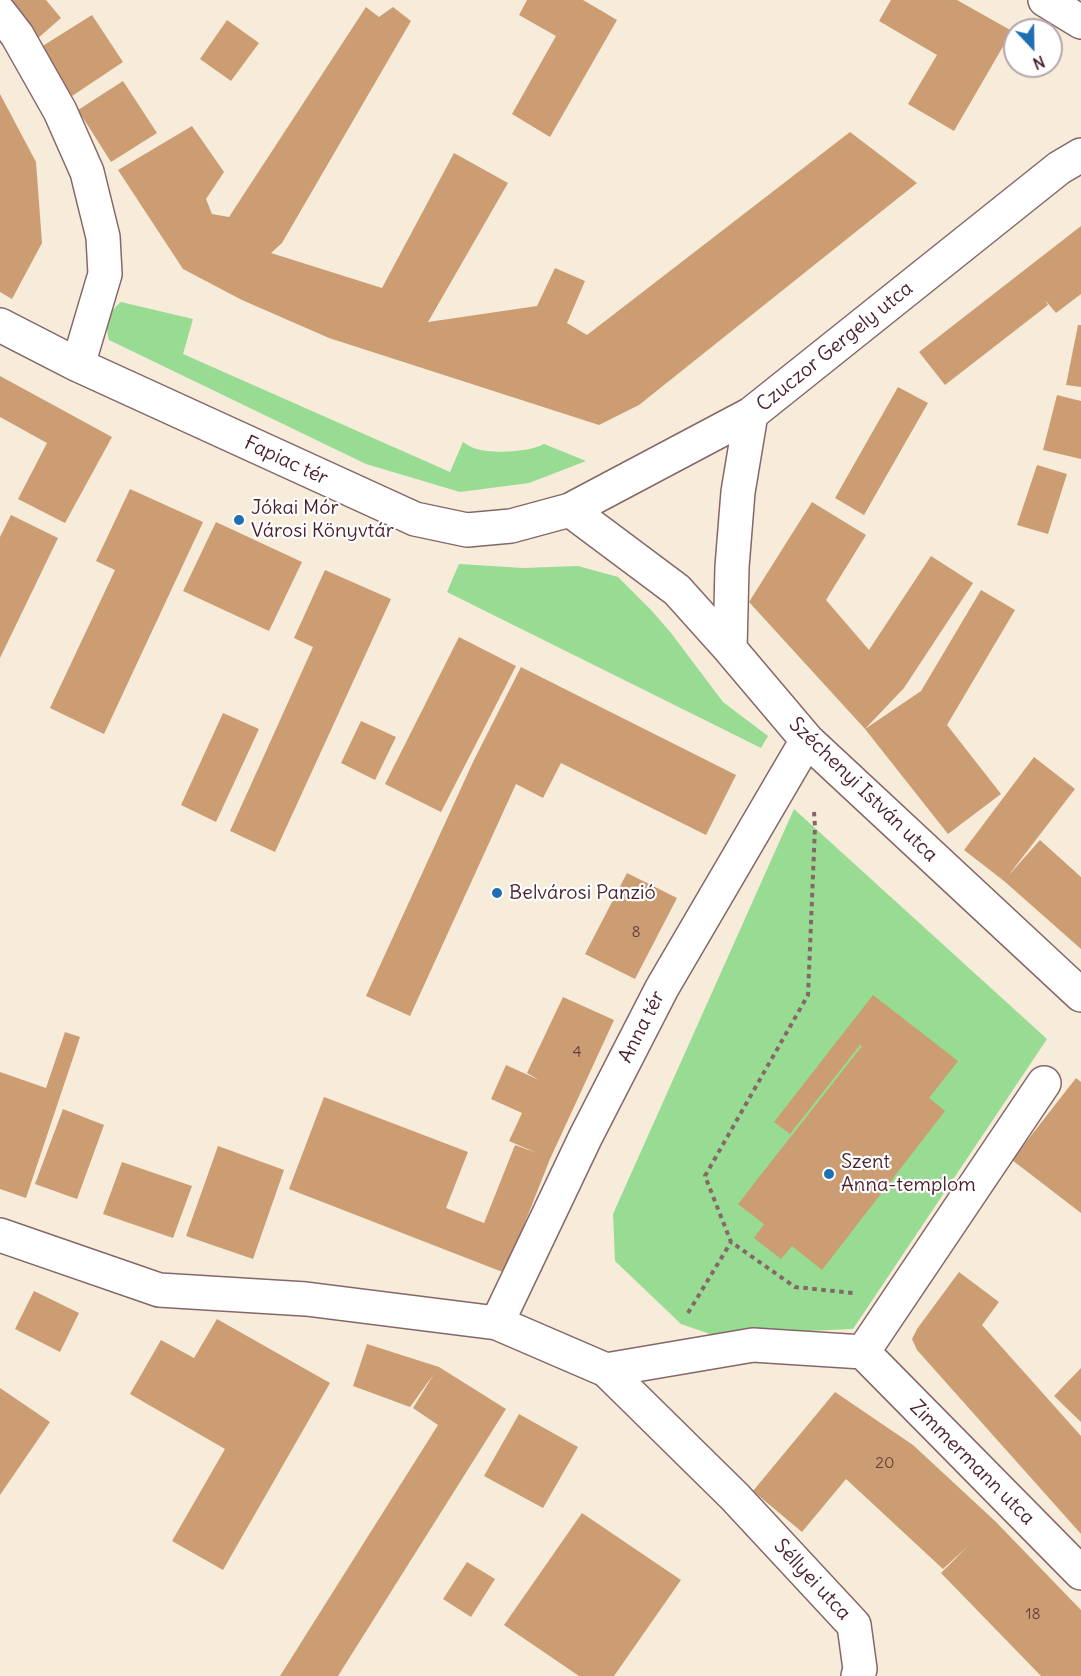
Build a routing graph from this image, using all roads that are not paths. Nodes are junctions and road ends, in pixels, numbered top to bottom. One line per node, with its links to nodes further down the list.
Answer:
1 (1045, 0): 3 (street)
2 (0, 13): 6 (street)
3 (1081, 22)
4 (1081, 155): 7 (street, Czuczor Gergely utca)
5 (0, 325): 6 (street, Fapiac tér)
6 (78, 366): 8 (street, Fapiac tér)
7 (751, 414): 8 (street, Czuczor Gergely utca); 9 (street)
8 (570, 510): 9 (street, Széchenyi István utca)
9 (730, 649): 10 (street, Széchenyi István utca)
10 (807, 740): 11 (street, Széchenyi István utca); 14 (street, Anna tér)
11 (1081, 994)
12 (1044, 1083): 15 (street)
13 (0, 1235): 14 (street)
14 (497, 1323): 16 (street)
15 (863, 1352): 16 (street); 17 (street, Zimmermann utca)
16 (606, 1370): 18 (street, Séllyei utca)
17 (1081, 1574)
18 (858, 1676)

